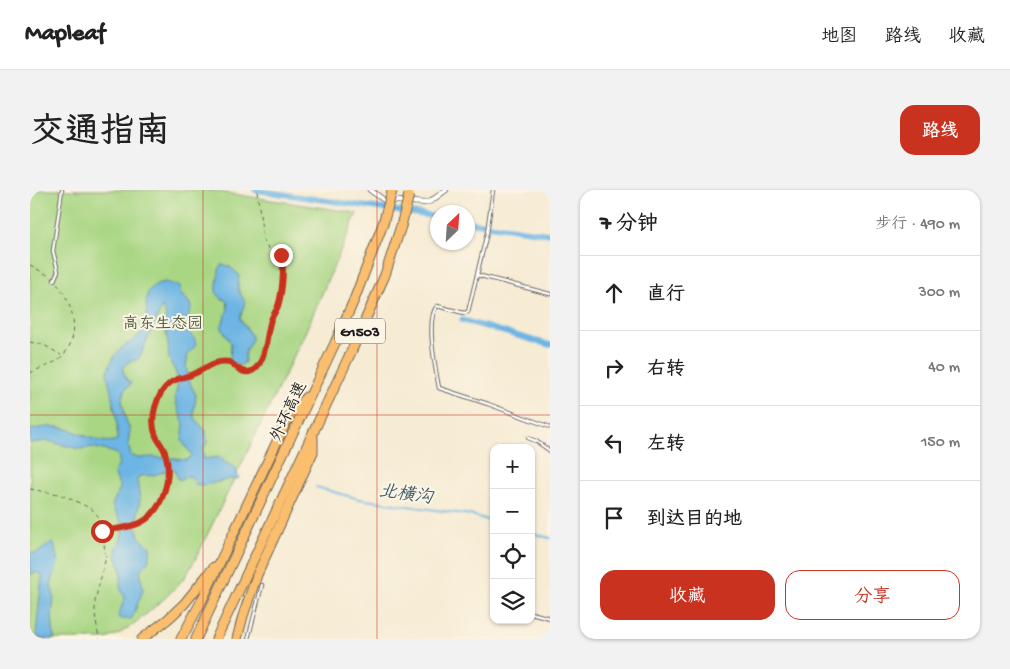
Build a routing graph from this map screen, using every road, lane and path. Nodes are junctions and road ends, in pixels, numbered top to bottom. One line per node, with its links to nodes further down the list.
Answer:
1 (62, 190): 10 (lane)
2 (257, 190): 21 (path)
3 (370, 190): 5 (street)
4 (392, 190): 15 (highway, 外环高速 / G1503, bridge)
5 (446, 190)
6 (493, 190): 9 (lane)
7 (410, 193): 17 (highway, 外环高速 / G1503, bridge)
8 (30, 265): 10 (path)
9 (477, 275): 11 (lane); 16 (lane)
10 (54, 280): 13 (path)
11 (550, 294)
12 (30, 342): 13 (path)
13 (62, 356): 14 (path)
14 (30, 372)
15 (313, 390): 22 (highway); 29 (highway, 外环高速 / G1503)
16 (550, 427)
17 (313, 433): 30 (highway, 外环高速 / G1503); 31 (highway)
18 (528, 438): 19 (lane)
19 (550, 451)
20 (30, 489): 21 (path)
21 (102, 531): 26 (path)
22 (219, 564): 27 (highway); 28 (highway)
23 (262, 585): 32 (lane)
24 (535, 614): 25 (lane)
25 (550, 618)
26 (99, 639)
27 (142, 639)
28 (181, 639)
29 (196, 639)
30 (216, 639)
31 (237, 639)
32 (248, 639)

